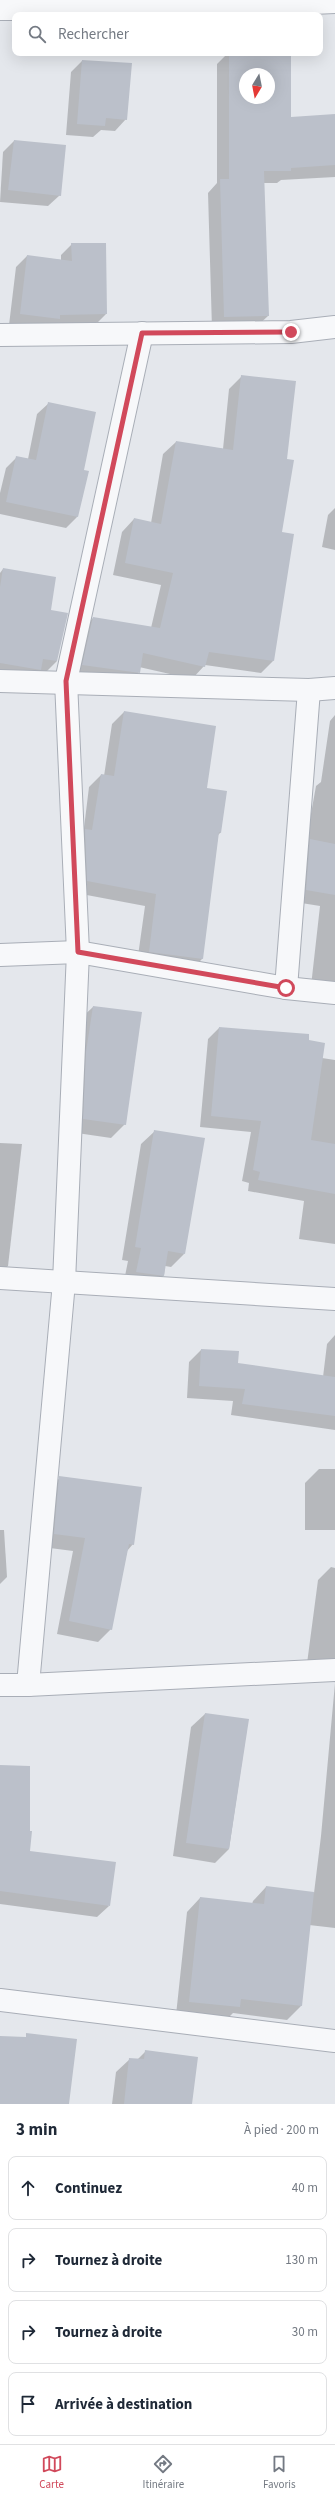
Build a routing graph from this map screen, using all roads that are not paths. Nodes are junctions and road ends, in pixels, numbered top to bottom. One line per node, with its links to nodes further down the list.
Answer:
1 (335, 2): 2 (street)
2 (0, 9)
3 (335, 327): 4 (street)
4 (142, 333): 5 (street); 7 (street)
5 (0, 335)
6 (0, 681): 7 (street)
7 (66, 681): 9 (street); 10 (street)
8 (335, 688): 9 (street)
9 (309, 690): 12 (street)
10 (78, 952): 11 (street); 12 (street); 15 (street)
11 (0, 955)
12 (286, 988): 13 (street)
13 (335, 993)
14 (0, 1278): 15 (street)
15 (64, 1282): 16 (street); 19 (street)
16 (335, 1299)
17 (335, 1670): 19 (street)
18 (0, 1685): 19 (street)
19 (28, 1685)
20 (0, 2000): 21 (street)
21 (335, 2041)

